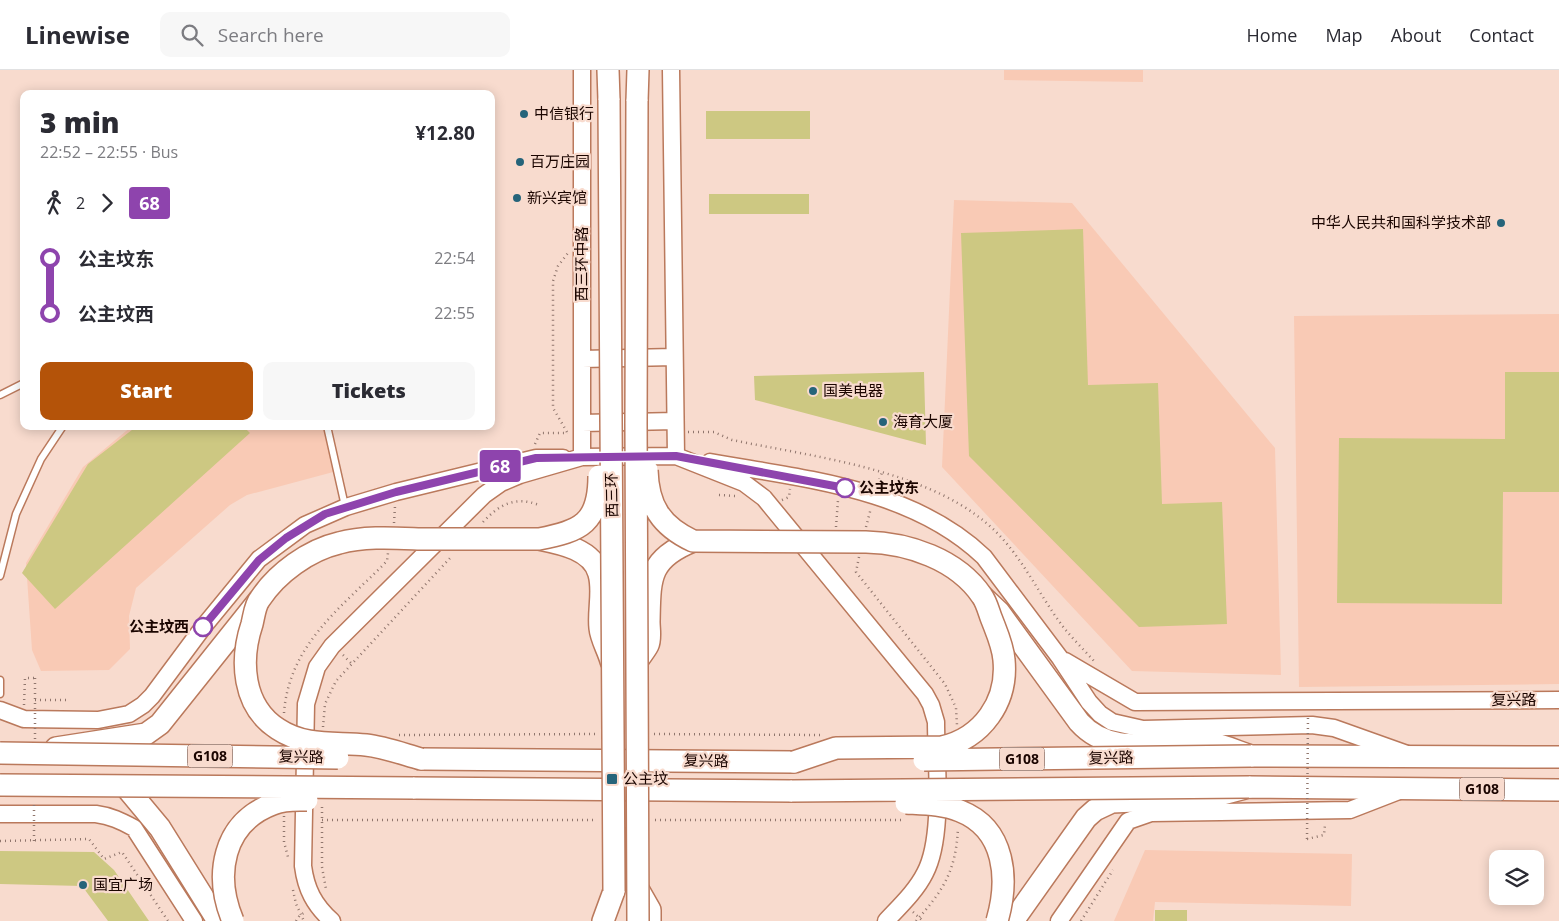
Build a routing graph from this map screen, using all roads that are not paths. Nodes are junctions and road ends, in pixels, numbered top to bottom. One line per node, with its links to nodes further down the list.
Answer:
1 (582, 70): 6 (street, 西三环中路)
2 (608, 70): 12 (highway, 西三环, bridge)
3 (638, 70): 11 (highway, 西三环, bridge)
4 (672, 70): 5 (street)
5 (674, 357): 6 (street); 9 (street)
6 (582, 359): 10 (street, 西三环中路)
7 (20, 385): 8 (lane)
8 (0, 395)
9 (675, 421): 10 (street); 15 (street)
10 (582, 422): 16 (street, 西三环中路)
11 (636, 424): 19 (highway, bridge); 24 (highway, 西三环, bridge)
12 (611, 425): 18 (highway, bridge); 25 (highway, 西三环, bridge)
13 (60, 430): 20 (lane)
14 (328, 430): 17 (lane)
15 (676, 456): 16 (street); 23 (street, 复兴路); 54 (street)
16 (582, 457): 17 (street); 49 (street)
17 (346, 507): 29 (street)
18 (539, 539): 22 (highway, bridge); 25 (highway, bridge)
19 (693, 541): 21 (highway, bridge); 24 (highway)
20 (0, 576)
21 (983, 596): 32 (highway, bridge); 35 (highway, bridge)
22 (259, 600): 30 (highway, bridge); 34 (highway, bridge)
23 (1060, 658): 28 (street, 复兴路); 31 (street, 复兴路)
24 (637, 662): 44 (highway, 西三环, bridge)
25 (613, 665): 45 (highway, 西三环, bridge)
26 (0, 680): 27 (lane)
27 (0, 694)
28 (1559, 700)
29 (0, 710)
30 (8, 753): 34 (highway, 复兴路 / G108, bridge)
31 (1412, 755): 32 (highway, 复兴路 / G108); 33 (highway, 复兴路 / G108)
32 (1251, 756): 35 (highway, 复兴路 / G108, bridge)
33 (1559, 757)
34 (421, 759): 35 (highway, 复兴路 / G108)
35 (794, 762)
36 (0, 785): 37 (highway, 复兴路 / G108, bridge)
37 (125, 786): 39 (highway, 复兴路 / G108, bridge); 47 (highway)
38 (1249, 787): 40 (highway, 复兴路 / G108); 42 (highway, 复兴路 / G108, bridge); 56 (highway, bridge)
39 (413, 788): 42 (highway, 复兴路 / G108); 48 (highway, bridge)
40 (1406, 789): 41 (highway, 复兴路 / G108); 57 (street, 复兴路)
41 (1559, 790)
42 (792, 791): 55 (highway, bridge)
43 (0, 814): 46 (street)
44 (638, 889): 52 (highway, 西三环, bridge); 53 (highway)
45 (614, 891): 50 (highway); 51 (highway, 西三环)
46 (194, 921)
47 (218, 921)
48 (232, 921)
49 (332, 921)
50 (603, 921)
51 (614, 921)
52 (638, 921)
53 (650, 921)
54 (886, 921)
55 (998, 921)
56 (1013, 921)
57 (1059, 921)

